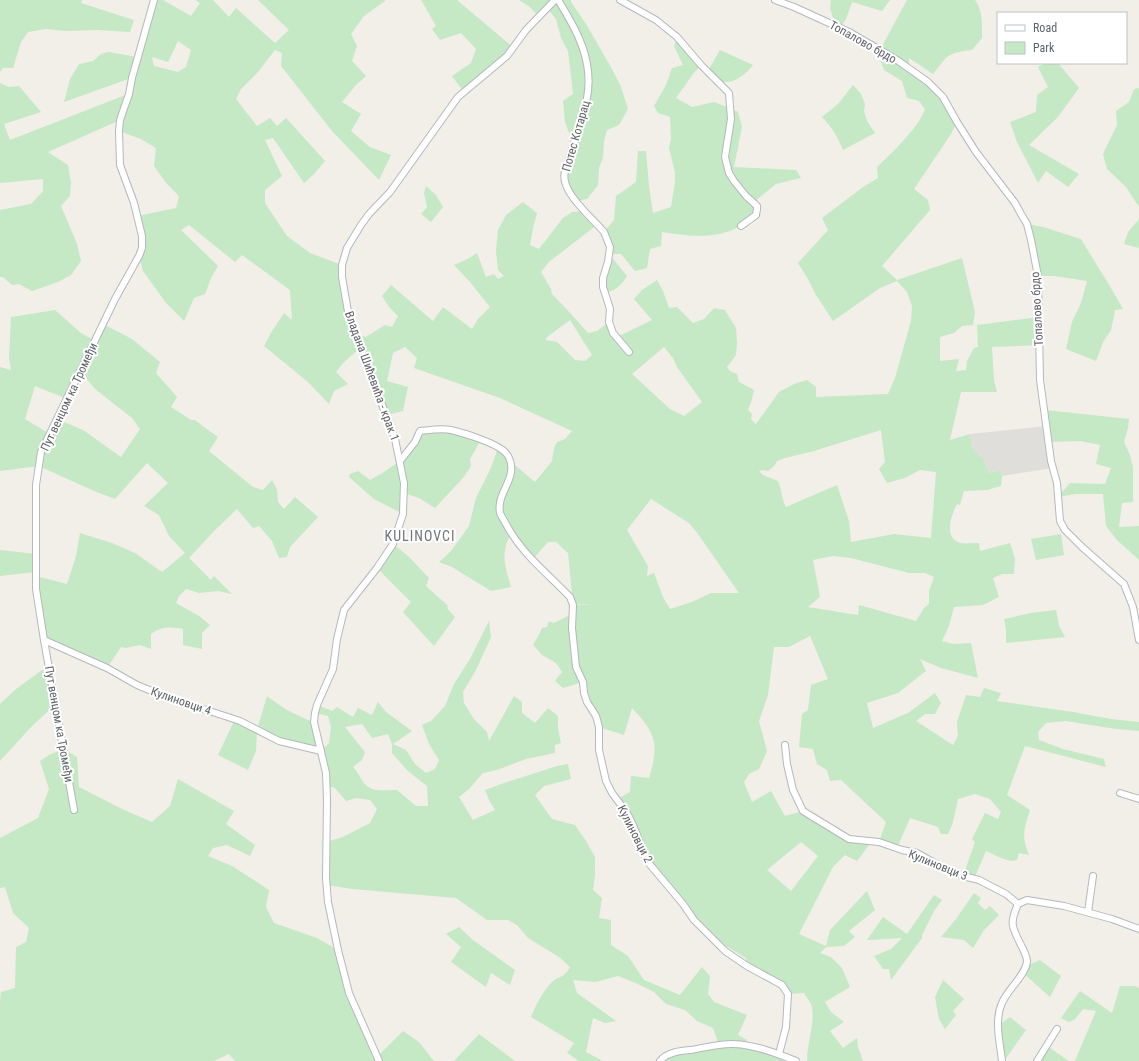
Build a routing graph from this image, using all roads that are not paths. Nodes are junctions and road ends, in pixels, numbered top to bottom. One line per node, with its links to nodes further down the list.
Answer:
1 (154, 0): 8 (street, Пут венцом ка Тромеђи)
2 (556, 0): 6 (street, Потес Котарац); 7 (street, Владана Шићевића - крак 1)
3 (620, 0): 5 (street)
4 (775, 0): 9 (street, Топалово брдо)
5 (741, 226)
6 (629, 352)
7 (400, 461): 11 (street, Владана Шићевића - крак 1); 20 (street, Кулиновци 2)
8 (44, 640): 11 (street, Кулиновци 4); 14 (street, Пут венцом ка Тромеђи)
9 (1139, 640)
10 (785, 745): 16 (street, Кулиновци 3)
11 (321, 751): 21 (street, Владана Шићевића - крак 1)
12 (1120, 793): 13 (street)
13 (1139, 799)
14 (74, 810)
15 (1093, 876): 17 (street)
16 (1018, 904): 17 (street); 24 (street)
17 (1088, 912): 18 (street)
18 (1139, 929)
19 (1057, 1029): 25 (street)
20 (779, 1054): 22 (street); 23 (street)
21 (379, 1061)
22 (660, 1061)
23 (796, 1061)
24 (1002, 1061)
25 (1037, 1061)

